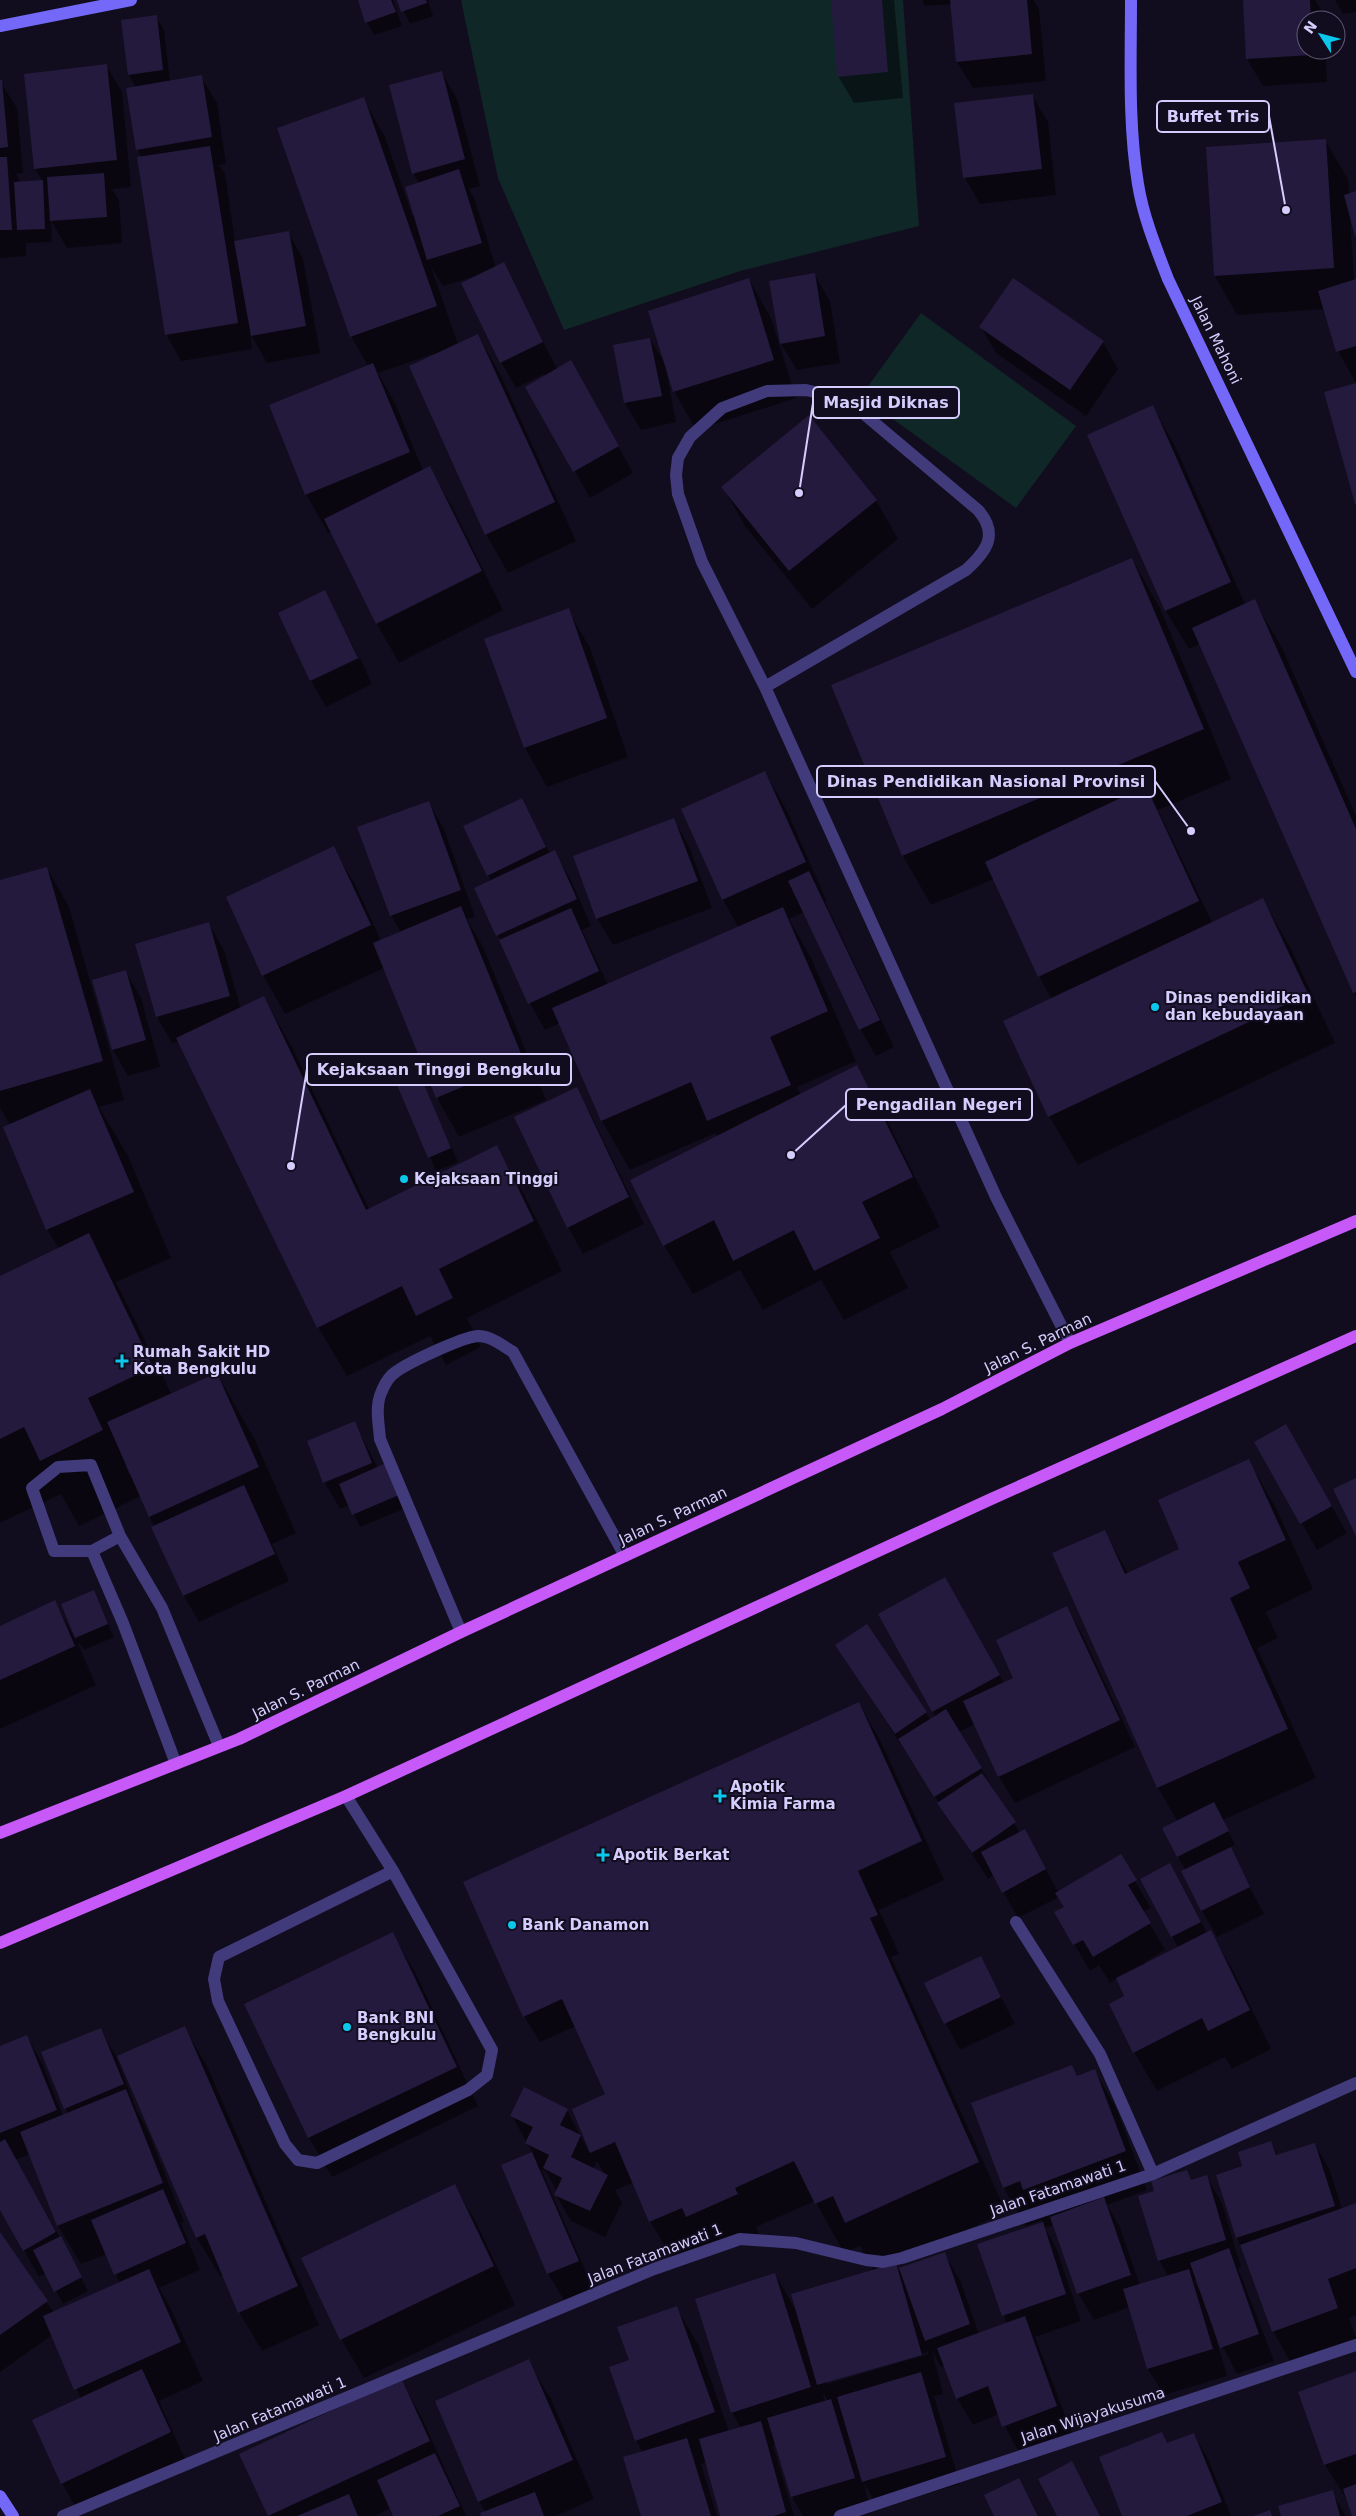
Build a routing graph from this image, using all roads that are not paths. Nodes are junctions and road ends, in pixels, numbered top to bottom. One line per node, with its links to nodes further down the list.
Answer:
1 (131, 0): 3 (street)
2 (1131, 0): 4 (street, Jalan Mahoni)
3 (0, 26)
4 (1356, 672)
5 (765, 687): 5 (street); 8 (street)
6 (1356, 1221): 8 (main road, Jalan S. Parman)
7 (1356, 1336): 15 (main road)
8 (1070, 1343): 11 (main road, Jalan S. Parman)
9 (120, 1536): 10 (street); 10 (street); 13 (street)
10 (92, 1551): 14 (street)
11 (625, 1556): 12 (main road, Jalan S. Parman); 12 (street)
12 (461, 1632): 13 (main road, Jalan S. Parman)
13 (219, 1746): 14 (main road, Jalan S. Parman)
14 (176, 1764): 16 (main road, Jalan S. Parman)
15 (346, 1796): 17 (street); 19 (main road)
16 (0, 1832)
17 (393, 1871): 17 (street)
18 (1016, 1922): 21 (street)
19 (0, 1943)
20 (1356, 2083): 21 (street, Jalan Fatamawati 1)
21 (1153, 2174): 25 (street, Jalan Fatamawati 1)
22 (1356, 2346): 26 (street, Jalan Wijayakusuma)
23 (0, 2496): 24 (street)
24 (13, 2516)
25 (63, 2516)
26 (840, 2516)

